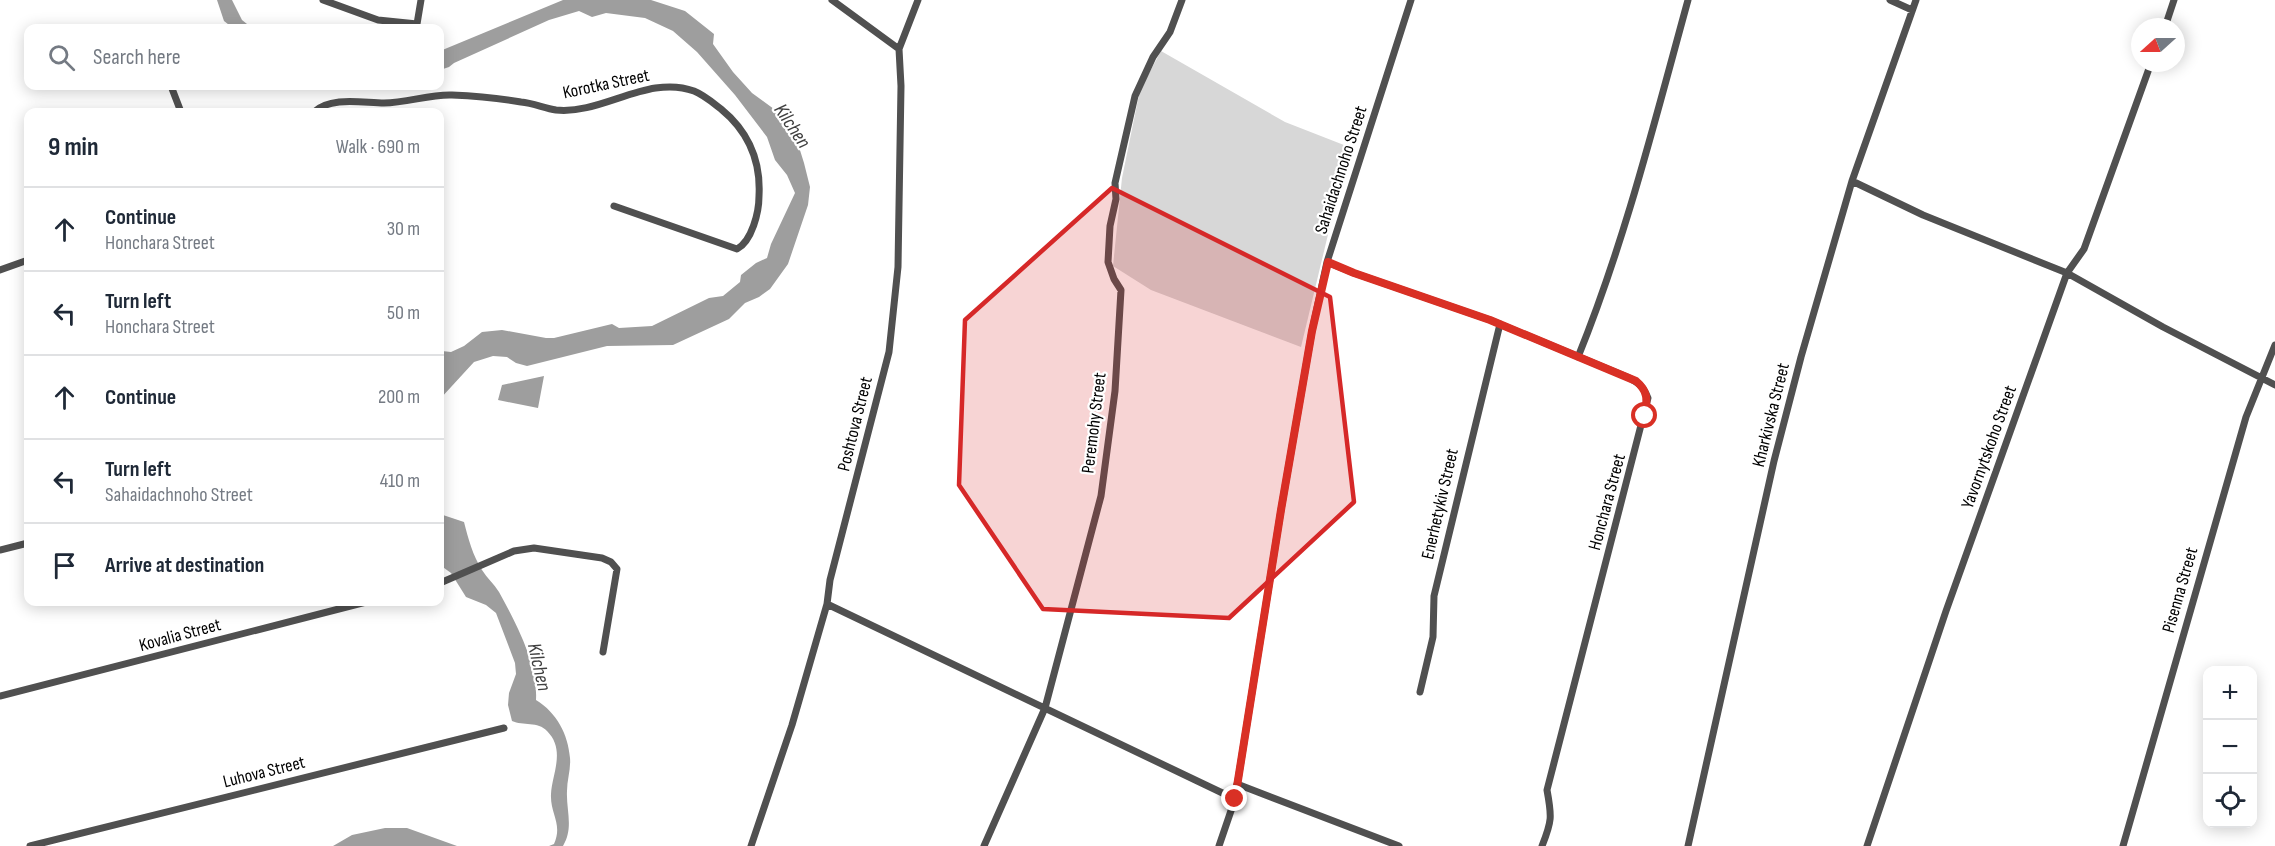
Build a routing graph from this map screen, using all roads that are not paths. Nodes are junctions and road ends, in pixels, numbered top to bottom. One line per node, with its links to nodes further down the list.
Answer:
1 (323, 0): 2 (street)
2 (421, 0)
3 (832, 0): 13 (street)
4 (918, 0): 13 (street, Poshtova Street)
5 (1182, 0): 37 (street, Peremohy Street)
6 (1411, 0): 21 (street, Sahaidachnoho Street)
7 (1688, 0): 26 (street)
8 (1890, 0): 11 (street)
9 (1916, 0): 11 (street, Kharkivska Street)
10 (2175, 0): 12 (street)
11 (1912, 10): 18 (street, Kharkivska Street)
12 (2168, 18)
13 (899, 49): 32 (street, Poshtova Street)
14 (2148, 72): 23 (street, Yavornytskoho Street)
15 (173, 90): 16 (street)
16 (179, 108)
17 (319, 108): 19 (street, Korotka Street)
18 (1852, 181): 23 (street); 47 (street, Kharkivska Street)
19 (614, 206)
20 (24, 261): 22 (street)
21 (1328, 262): 24 (street, Honchara Street); 39 (street, Sahaidachnoho Street)
22 (0, 270)
23 (2067, 273): 27 (street); 48 (street, Yavornytskoho Street)
24 (1500, 324): 26 (street, Honchara Street); 35 (street, Enerhetykiv Street)
25 (2275, 345): 27 (street, Pisenna Street)
26 (1578, 357): 46 (street, Honchara Street)
27 (2261, 380): 28 (street); 49 (street, Pisenna Street)
28 (2275, 385)
29 (24, 544): 30 (street)
30 (0, 550)
31 (444, 581): 34 (street)
32 (827, 604): 37 (street); 42 (street, Poshtova Street)
33 (350, 606): 36 (street, Kovalia Street)
34 (603, 652)
35 (1420, 692)
36 (0, 696)
37 (1045, 708): 40 (street); 43 (street, Peremohy Street)
38 (504, 728): 41 (street, Luhova Street)
39 (1238, 784): 40 (street, Sahaidachnoho Street); 45 (street)
40 (1235, 799): 44 (street, Sahaidachnoho Street)
41 (30, 846)
42 (751, 846)
43 (984, 846)
44 (1219, 846)
45 (1398, 846)
46 (1542, 846)
47 (1688, 846)
48 (1868, 846)
49 (2123, 846)

